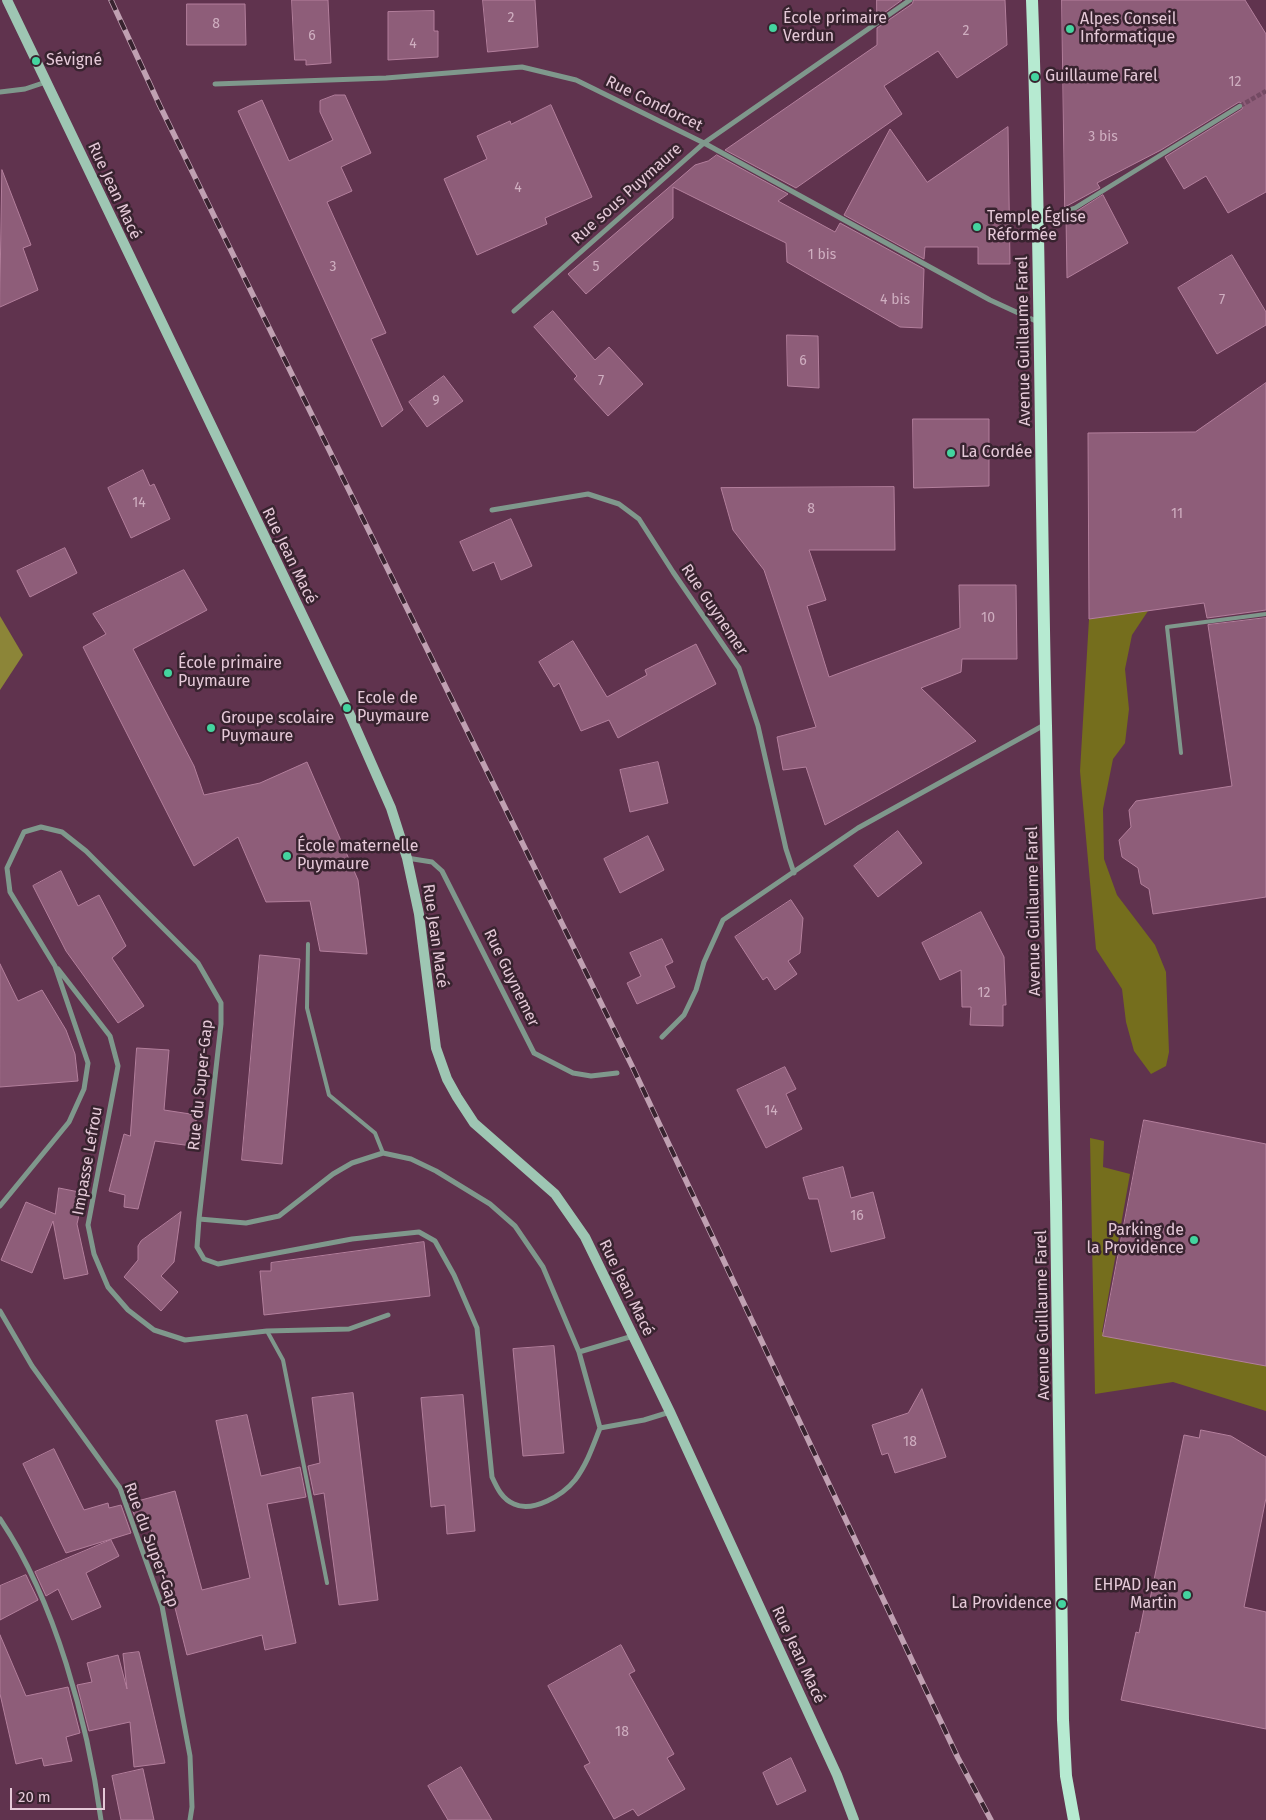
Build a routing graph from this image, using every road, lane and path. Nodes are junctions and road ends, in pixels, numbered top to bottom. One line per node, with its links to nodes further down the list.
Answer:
1 (7, 0): 4 (main road, Rue Jean Macé)
2 (910, 0): 8 (street, Rue sous Puymaure)
3 (1032, 0): 9 (main road, Avenue Guillaume Farel)
4 (46, 82): 6 (street); 16 (main road, Rue Jean Macé)
5 (216, 84): 8 (street, Rue Condorcet)
6 (0, 92)
7 (1240, 106): 9 (street)
8 (704, 142): 10 (street, Rue sous Puymaure); 11 (street, Rue Condorcet)
9 (1038, 221): 11 (main road, Avenue Guillaume Farel)
10 (514, 311)
11 (1040, 322): 14 (main road, Avenue Guillaume Farel)
12 (492, 510): 17 (street, Rue Guynemer)
13 (1266, 614): 15 (lane)
14 (1046, 724): 17 (street); 37 (main road, Avenue Guillaume Farel)
15 (1181, 753)
16 (407, 858): 21 (street, Rue Guynemer); 28 (main road, Rue Jean Macé)
17 (794, 872): 20 (street)
18 (308, 944): 22 (lane)
19 (55, 966): 23 (street, Rue du Super-Gap); 24 (street, Rue du Super-Gap); 27 (street, Impasse Lefrou)
20 (662, 1037)
21 (617, 1073)
22 (383, 1153): 24 (street); 29 (street)
23 (0, 1206)
24 (199, 1219): 31 (street, Rue du Super-Gap)
25 (0, 1311): 35 (street, Rue du Super-Gap)
26 (388, 1315): 27 (street, Impasse Lefrou)
27 (267, 1331): 33 (lane)
28 (633, 1336): 29 (street); 30 (main road, Rue Jean Macé)
29 (579, 1352): 31 (street)
30 (670, 1412): 31 (street); 36 (main road, Rue Jean Macé)
31 (600, 1428)
32 (0, 1519): 34 (street)
33 (327, 1583)
34 (102, 1820)
35 (190, 1820)
36 (854, 1820)
37 (1074, 1820)

